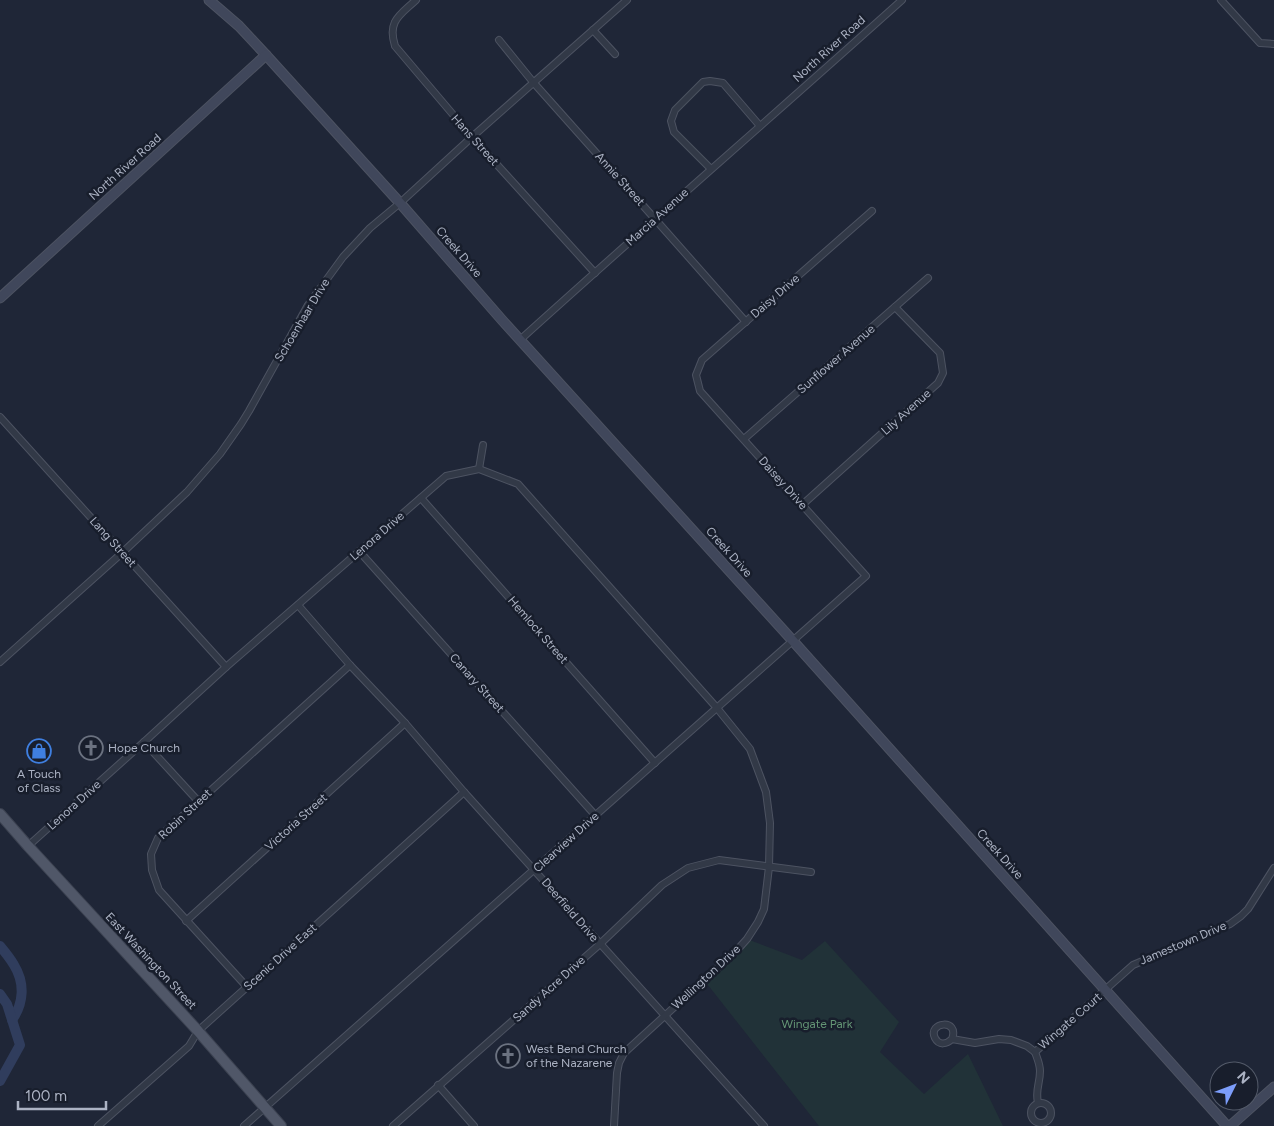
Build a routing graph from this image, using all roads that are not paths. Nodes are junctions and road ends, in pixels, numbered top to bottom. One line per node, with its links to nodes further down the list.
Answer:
1 (209, 0): 10 (street, Creek Drive)
2 (416, 0): 14 (street, Hans Street)
3 (627, 0): 6 (street, Schoenhaar Drive)
4 (902, 0): 12 (street, North River Road)
5 (1221, 0): 8 (street)
6 (593, 30): 9 (street); 11 (street, Schoenhaar Drive)
7 (499, 40): 11 (street, Annie Street)
8 (1274, 44)
9 (615, 54)
10 (266, 55): 16 (street, Creek Drive); 21 (street, North River Road)
11 (533, 82): 14 (street, Schoenhaar Drive); 18 (street, Annie Street)
12 (795, 96): 13 (street, Marcia Avenue)
13 (760, 126): 15 (street, Marcia Avenue); 15 (street)
14 (472, 137): 16 (street, Schoenhaar Drive); 19 (street, Hans Street)
15 (711, 169): 18 (street, Marcia Avenue)
16 (400, 203): 24 (street, Creek Drive); 33 (street, Schoenhaar Drive)
17 (872, 211): 23 (street, Daisy Drive)
18 (655, 219): 19 (street, Marcia Avenue); 23 (street, Annie Street)
19 (595, 273): 24 (street, Marcia Avenue)
20 (928, 278): 22 (street, Sunflower Avenue)
21 (0, 298)
22 (896, 307): 27 (street, Sunflower Avenue); 31 (street, Lily Avenue)
23 (746, 322): 25 (street, Daisy Drive)
24 (520, 339): 36 (street, Creek Drive)
25 (700, 391): 27 (street, Daisey Drive)
26 (0, 417): 33 (street, Lang Street)
27 (744, 439): 31 (street, Daisey Drive)
28 (483, 445): 29 (street)
29 (480, 469): 30 (street, Lenora Drive); 40 (street)
30 (421, 498): 32 (street, Lenora Drive); 43 (street, Hemlock Street)
31 (802, 505): 34 (street, Daisey Drive)
32 (359, 551): 35 (street, Lenora Drive); 47 (street, Canary Street)
33 (123, 552): 37 (street, Schoenhaar Drive); 39 (street, Lang Street)
34 (866, 576): 36 (street, Clearview Drive)
35 (298, 605): 38 (street, Deerfield Drive); 39 (street, Lenora Drive)
36 (793, 641): 40 (street, Clearview Drive); 56 (street, Creek Drive)
37 (0, 662)
38 (350, 665): 41 (street, Deerfield Drive); 45 (street, Robin Street)
39 (226, 667): 42 (street, Lenora Drive)
40 (717, 708): 43 (street, Clearview Drive); 49 (street, Wellington Drive)
41 (405, 723): 44 (street, Deerfield Drive); 53 (street, Victoria Street)
42 (144, 742): 45 (street); 48 (street, Lenora Drive)
43 (655, 763): 47 (street, Clearview Drive)
44 (464, 792): 51 (street, Deerfield Drive); 55 (street, Scenic Drive East)
45 (198, 801): 53 (street, Robin Street)
46 (0, 814): 48 (main road, East Washington Street)
47 (595, 815): 51 (street, Clearview Drive)
48 (28, 846): 58 (main road, East Washington Street)
49 (769, 867): 52 (street, Sandy Acre Drive); 54 (street, Sandy Acre Drive); 57 (street, Wellington Drive)
50 (1274, 868): 56 (street, Jamestown Drive)
51 (535, 870): 54 (street, Deerfield Drive); 64 (street, Clearview Drive)
52 (810, 872)
53 (186, 920): 55 (street, Robin Street)
54 (600, 944): 57 (street, Deerfield Drive); 61 (street, Sandy Acre Drive)
55 (247, 987): 58 (street, Scenic Drive East)
56 (1105, 990): 60 (street, Wingate Court); 72 (street, Creek Drive)
57 (665, 1016): 70 (street, Wellington Drive); 71 (street, Deerfield Drive)
58 (198, 1031): 64 (main road, East Washington Street); 65 (street, Scenic Drive East)
59 (952, 1039): 60 (street)
60 (1035, 1052): 63 (street)
61 (438, 1085): 68 (street, Sandy Acre Drive); 69 (street)
62 (1274, 1087): 72 (street)
63 (1038, 1104)
64 (265, 1107): 66 (street, Clearview Drive); 67 (main road, East Washington Street)
65 (98, 1126)
66 (244, 1126)
67 (281, 1126)
68 (393, 1126)
69 (474, 1126)
70 (614, 1126)
71 (764, 1126)
72 (1228, 1126)

